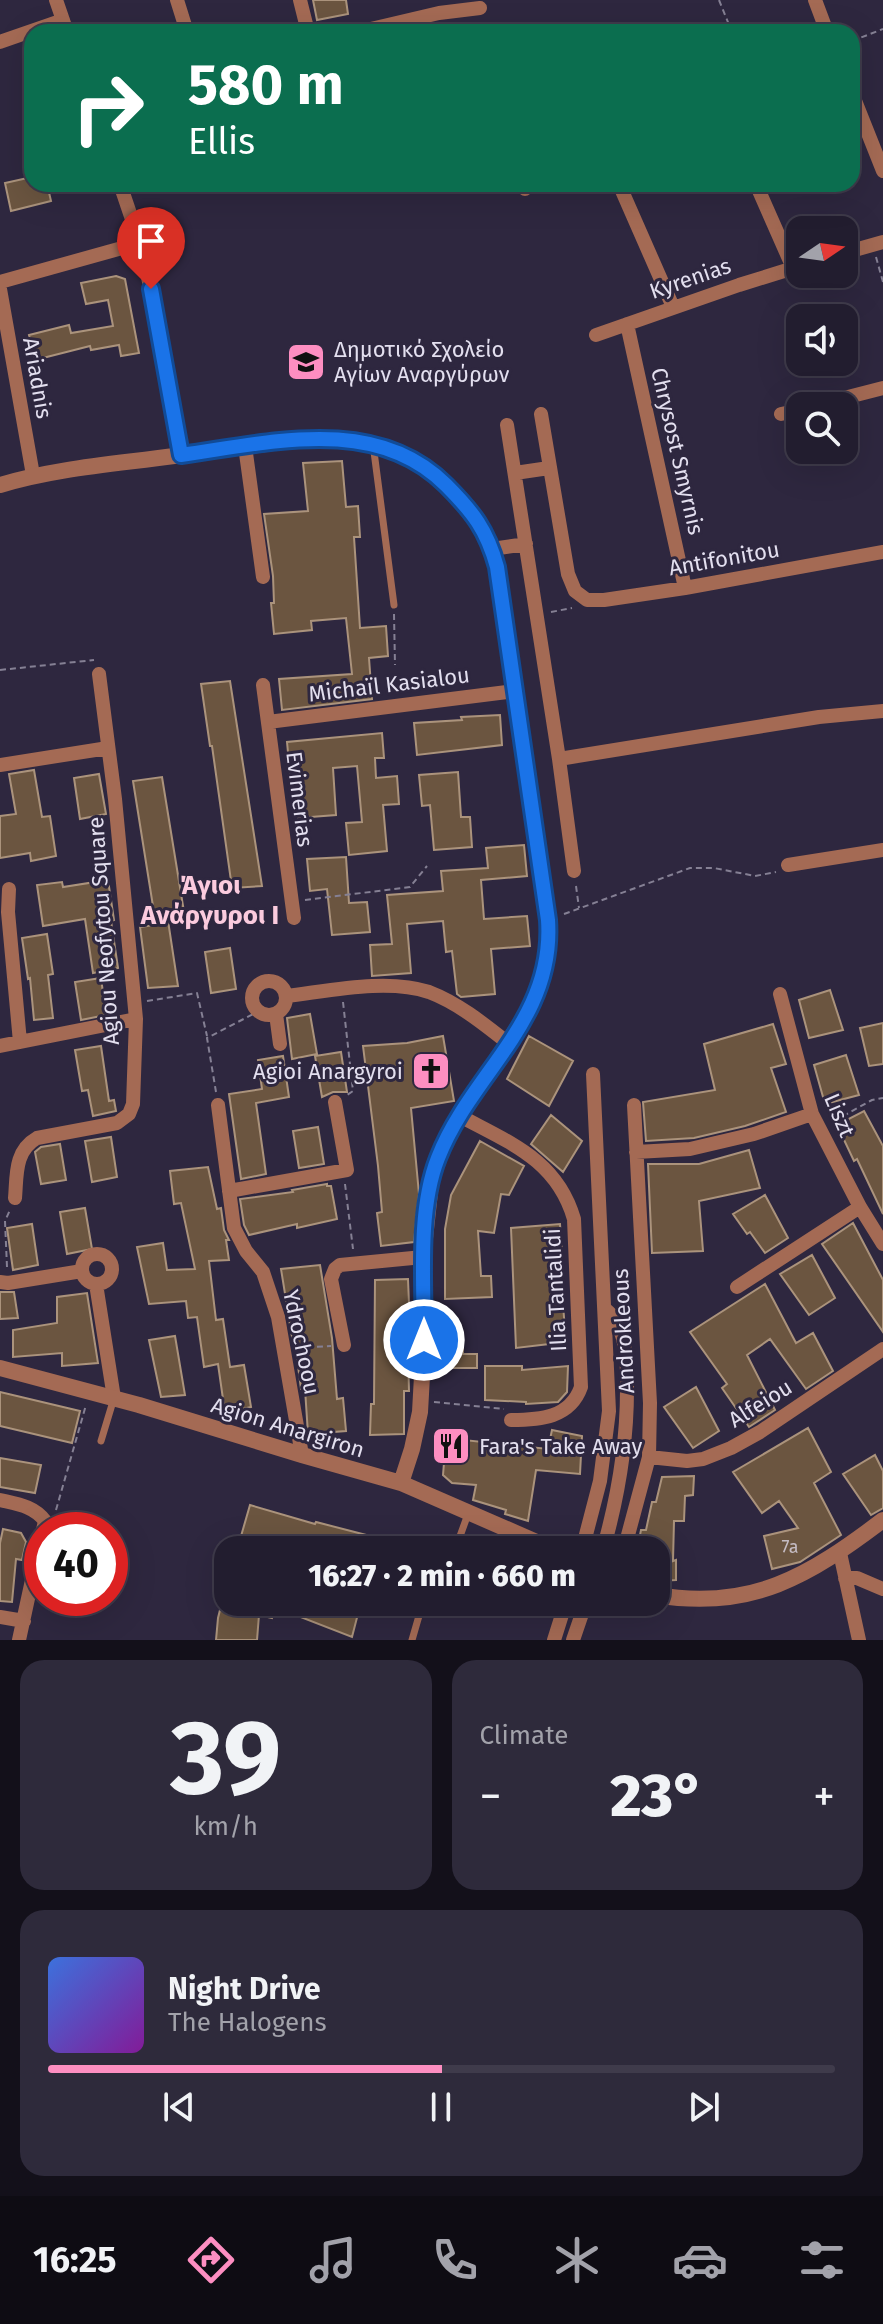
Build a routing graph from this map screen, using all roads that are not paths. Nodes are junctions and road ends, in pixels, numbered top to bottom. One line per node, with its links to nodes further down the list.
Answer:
1 (56, 0): 6 (street)
2 (177, 0): 7 (street)
3 (300, 0): 8 (street)
4 (815, 0): 10 (street)
5 (480, 8): 9 (street)
6 (64, 24)
7 (184, 24)
8 (306, 24)
9 (392, 24)
10 (821, 24)
11 (24, 36): 12 (street)
12 (0, 42)
13 (860, 113): 14 (street)
14 (883, 171)
15 (123, 192): 18 (street)
16 (623, 192): 25 (street)
17 (760, 192): 20 (street)
18 (140, 243): 23 (street); 36 (street)
19 (878, 243): 21 (street)
20 (786, 246)
21 (858, 249)
22 (786, 270): 25 (street, Kyrenias)
23 (0, 282)
24 (0, 289): 39 (street, Ariadnis)
25 (673, 307): 26 (street, Kyrenias)
26 (627, 324): 27 (street, Kyrenias); 45 (street, Chrysost Smyrnis)
27 (596, 335)
28 (883, 388): 29 (street)
29 (858, 394)
30 (786, 413): 32 (street)
31 (541, 414): 37 (street)
32 (781, 414)
33 (507, 425): 38 (street)
34 (373, 444): 35 (street); 42 (street); 46 (lane)
35 (245, 446): 36 (street); 44 (street)
36 (181, 455): 39 (street)
37 (549, 468): 38 (street); 45 (street, Antifonitou)
38 (515, 473): 41 (street)
39 (33, 475): 40 (street)
40 (0, 485)
41 (526, 544): 42 (street); 53 (street)
42 (492, 549): 49 (street)
43 (883, 552): 45 (street, Antifonitou)
44 (263, 577)
45 (685, 588)
46 (394, 605)
47 (99, 674): 52 (street, Agiou Neofytou Square)
48 (263, 685): 51 (street, Evimerias)
49 (515, 691): 51 (street, Michaïl Kasialou); 65 (street)
50 (883, 711): 53 (street)
51 (268, 722): 59 (street, Evimerias)
52 (108, 748): 54 (street); 63 (street, Agiou Neofytou Square)
53 (559, 759): 57 (street)
54 (0, 765)
55 (883, 850): 56 (street)
56 (788, 865)
57 (574, 871)
58 (9, 889): 64 (street)
59 (294, 918)
60 (780, 994): 72 (street, Liszt)
61 (286, 996): 62 (street); 62 (street); 65 (street)
62 (276, 1014): 66 (street)
63 (136, 1019): 64 (street); 76 (street, Agiou Neofytou Square)
64 (20, 1042): 67 (street)
65 (508, 1043): 73 (street)
66 (280, 1044)
67 (0, 1046)
68 (593, 1074): 84 (street)
69 (335, 1102): 75 (street)
70 (218, 1105): 75 (street, Ydrochoou)
71 (634, 1105): 74 (street, Androkleous)
72 (812, 1114): 74 (street); 77 (street, Liszt)
73 (460, 1116): 79 (street); 91 (street, Ilia Tantalidi)
74 (636, 1152): 86 (street, Androkleous)
75 (229, 1191): 93 (street, Ydrochoou)
76 (15, 1198)
77 (860, 1207): 78 (street, Liszt); 83 (street)
78 (883, 1244)
79 (423, 1257): 87 (street); 95 (street)
80 (82, 1271): 81 (street); 82 (street); 82 (street)
81 (4, 1282)
82 (96, 1284): 90 (street)
83 (737, 1287)
84 (605, 1309): 85 (street); 102 (street)
85 (623, 1338): 86 (street); 103 (street)
86 (645, 1341): 94 (street, Androkleous)
87 (344, 1345)
88 (883, 1349): 94 (street, Alfeiou)
89 (0, 1368): 90 (street, Agion Anargiron)
90 (114, 1398): 92 (lane); 93 (street, Agion Anargiron)
91 (511, 1420)
92 (101, 1441)
93 (302, 1455): 95 (street, Agion Anargiron)
94 (649, 1457): 104 (street, Androkleous)
95 (401, 1483): 98 (street, Agion Anargiron)
96 (0, 1500): 97 (street)
97 (37, 1512)
98 (469, 1512): 100 (lane); 101 (street, Agion Anargiron)
99 (883, 1520): 105 (street)
100 (460, 1536)
101 (523, 1536)
102 (586, 1536)
103 (606, 1536)
104 (628, 1536)
105 (840, 1553): 106 (street); 108 (street)
106 (845, 1578): 107 (street); 119 (street)
107 (883, 1589)
108 (670, 1597)
109 (25, 1616): 114 (street)
110 (419, 1616): 116 (lane)
111 (562, 1616): 117 (street)
112 (581, 1616): 118 (street)
113 (0, 1617): 114 (street)
114 (24, 1621): 115 (street)
115 (19, 1640)
116 (412, 1640)
117 (554, 1640)
118 (573, 1640)
119 (859, 1640)

